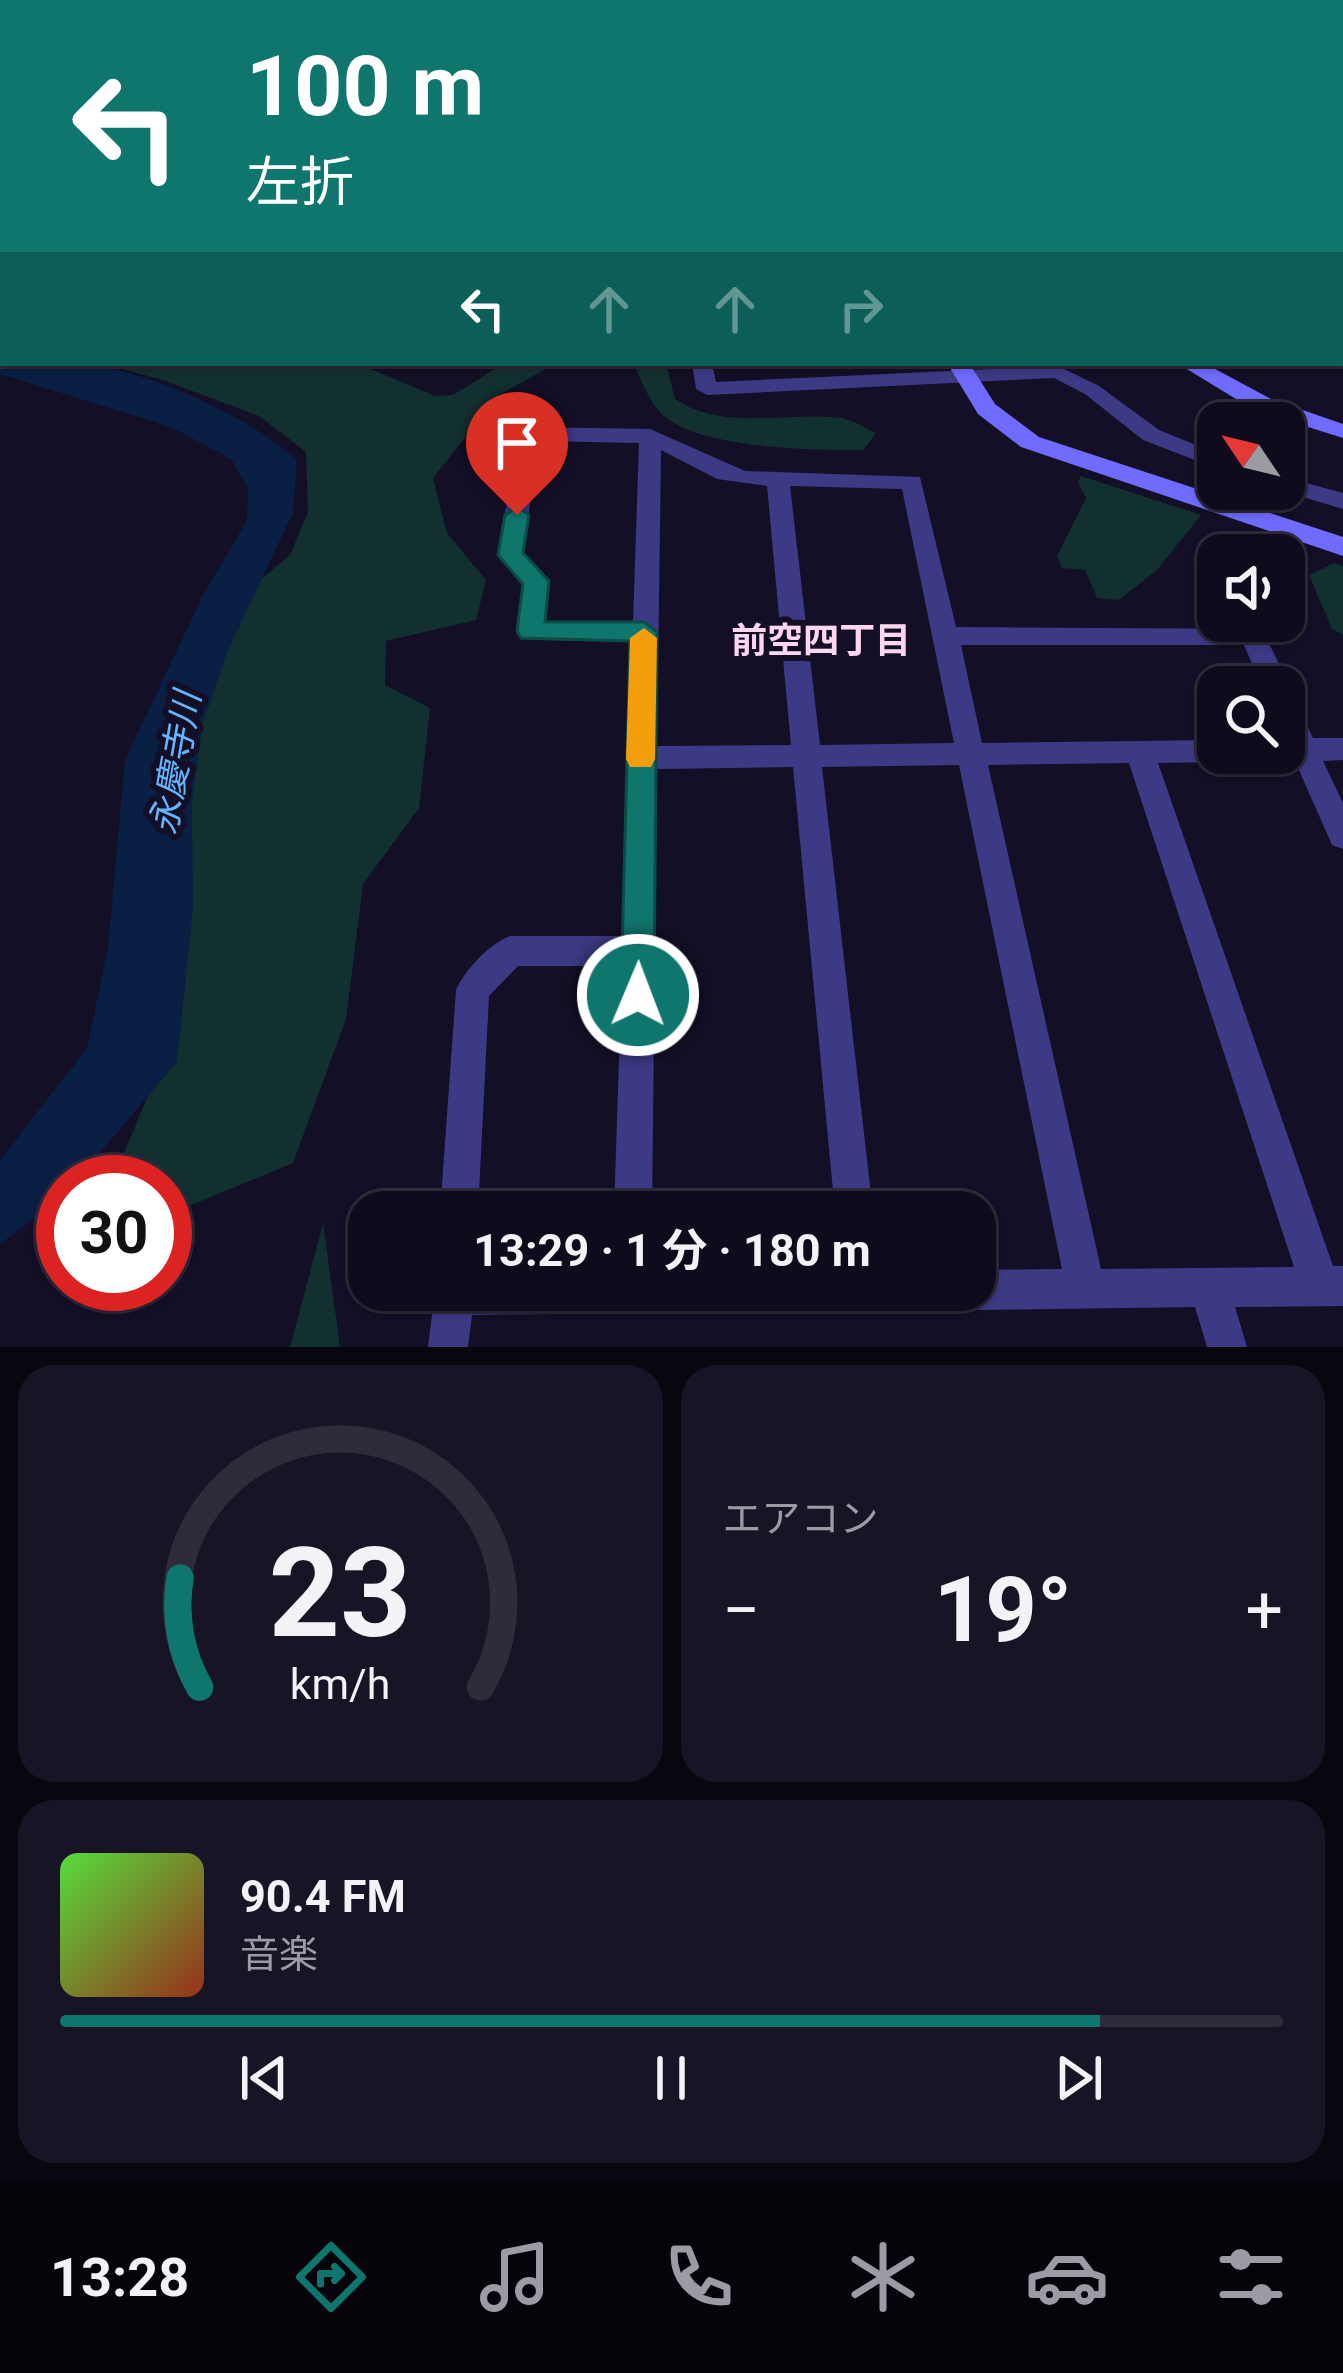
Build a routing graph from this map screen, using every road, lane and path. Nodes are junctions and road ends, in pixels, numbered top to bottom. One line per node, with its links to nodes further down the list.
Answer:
1 (702, 366): 3 (street)
2 (1193, 366): 4 (street)
3 (960, 368): 6 (street); 11 (street)
4 (1343, 431)
5 (650, 436): 7 (street); 13 (street); 13 (street)
6 (1197, 454)
7 (778, 482): 14 (street); 21 (street)
8 (1305, 491): 9 (street)
9 (1343, 501)
10 (1273, 510): 11 (street)
11 (1268, 523): 12 (street)
12 (1343, 547)
13 (644, 632): 22 (street)
14 (948, 636): 15 (street); 20 (street)
15 (1267, 666)
16 (1343, 749): 17 (street)
17 (1305, 750)
18 (1197, 751): 19 (street)
19 (1140, 752): 20 (street); 29 (street)
20 (971, 754): 21 (street); 30 (street)
21 (807, 756): 22 (street); 28 (street)
22 (640, 758): 25 (street)
23 (1305, 769): 24 (street)
24 (1343, 836)
25 (639, 951): 26 (street); 27 (street)
26 (460, 1191)
27 (633, 1191)
28 (852, 1191)
29 (1332, 1286): 31 (street)
30 (1086, 1288): 31 (street); 32 (street)
31 (1209, 1288): 35 (street)
32 (996, 1290)
33 (453, 1311): 34 (street)
34 (448, 1347)
35 (1227, 1347)

